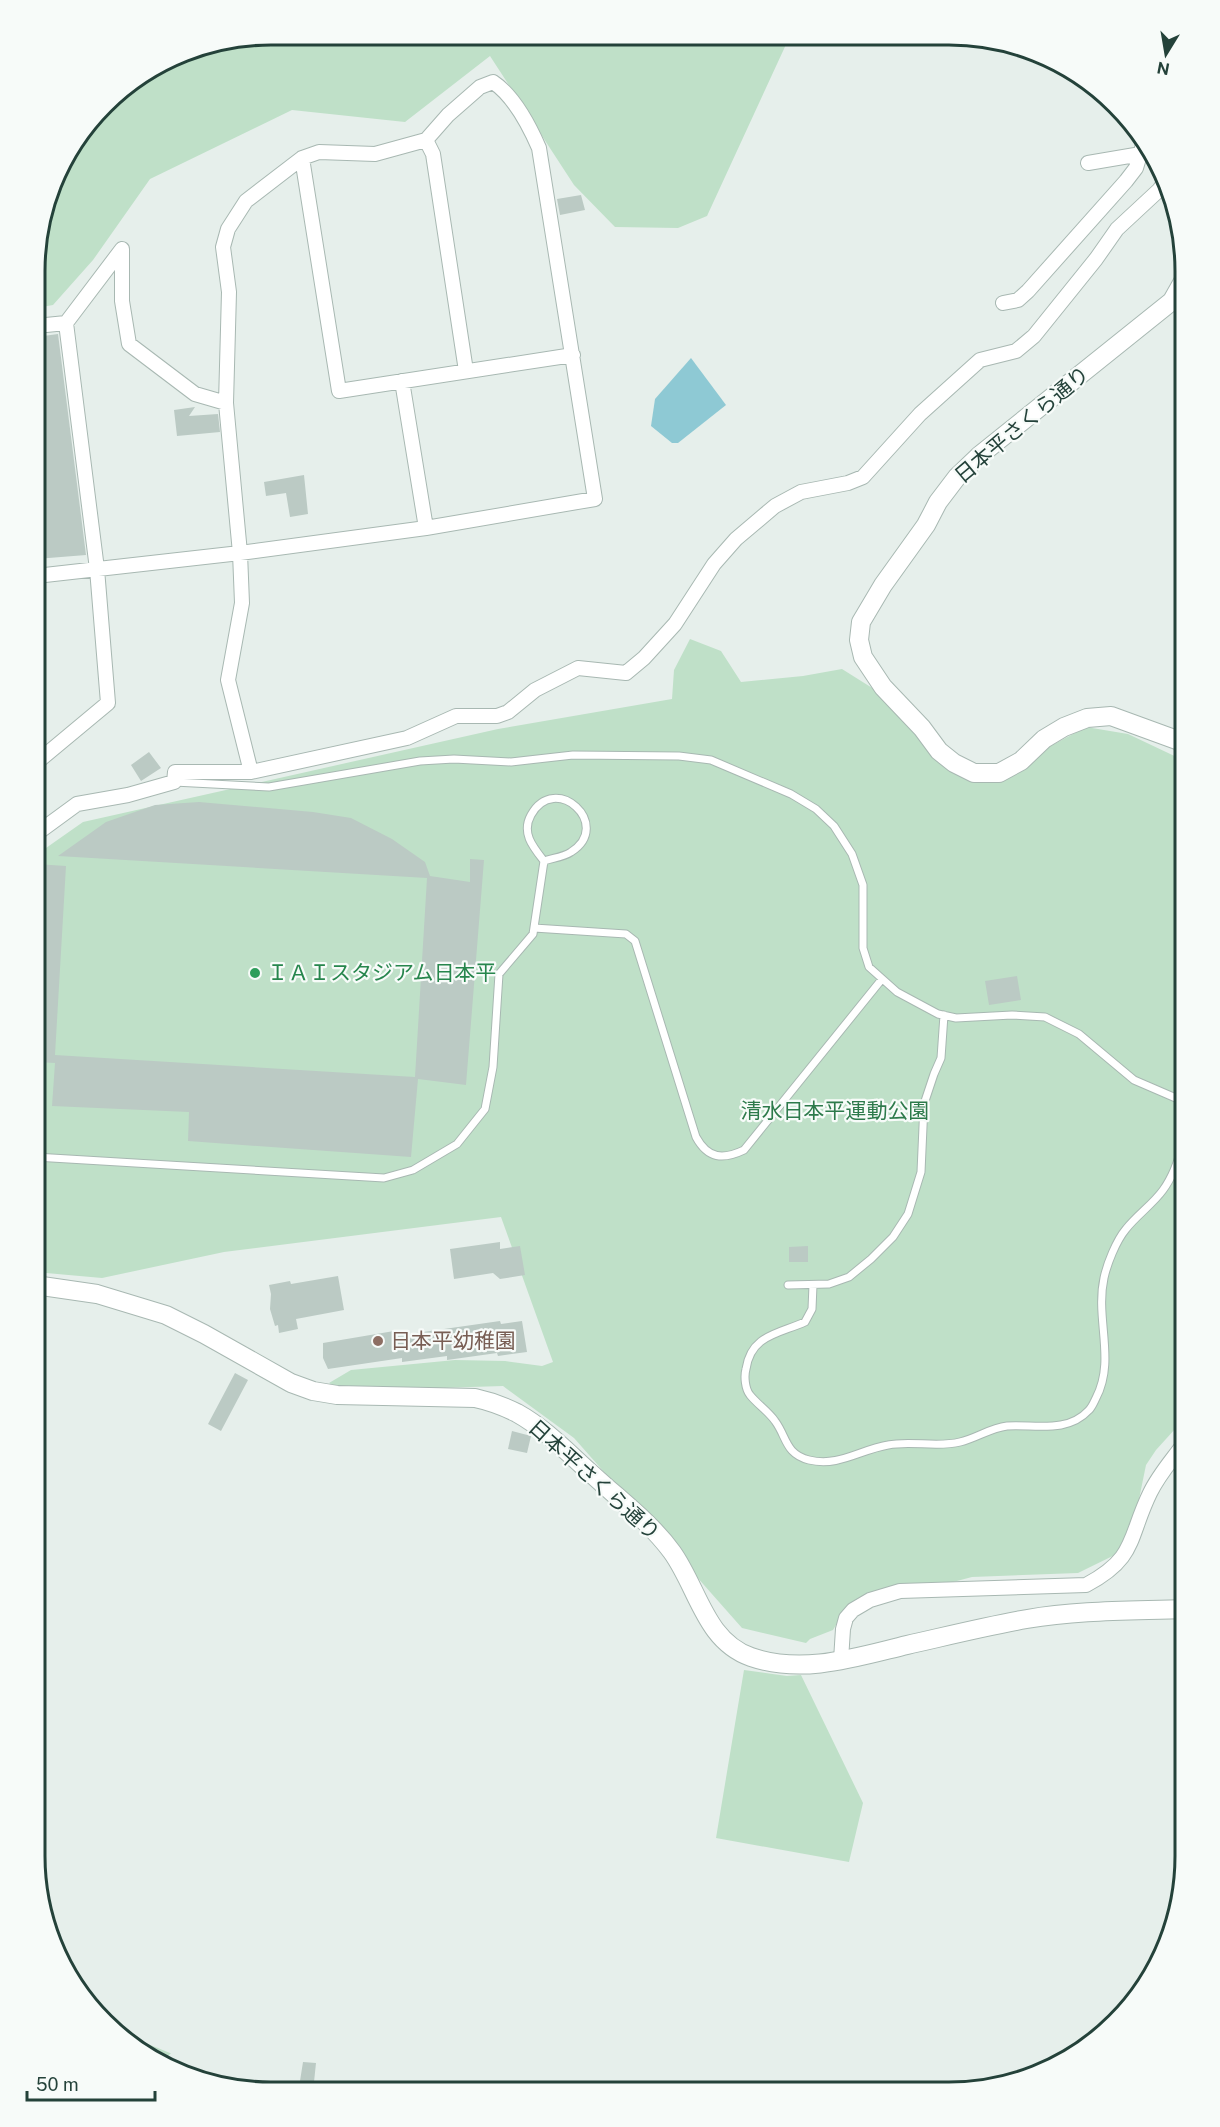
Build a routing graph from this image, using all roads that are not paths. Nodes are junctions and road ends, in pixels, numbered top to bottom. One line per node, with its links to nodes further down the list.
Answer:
1 (426, 140): 3 (street); 10 (street); 11 (street)
2 (1141, 154): 4 (street); 7 (street)
3 (302, 158): 12 (street); 13 (street)
4 (1088, 163)
5 (1160, 189): 20 (street)
6 (1175, 296): 18 (street, 日本平さくら通り)
7 (1003, 303)
8 (66, 322): 9 (street); 13 (street); 16 (street)
9 (45, 325)
10 (573, 355): 11 (street); 14 (street)
11 (466, 370): 12 (street)
12 (402, 381): 14 (street)
13 (226, 404): 15 (street)
14 (426, 528): 15 (street)
15 (240, 553): 16 (street); 20 (street)
16 (96, 568): 17 (street); 19 (street)
17 (45, 575)
18 (1175, 738)
19 (45, 756)
20 (251, 772): 21 (street)
21 (174, 782): 22 (street); 25 (lane)
22 (45, 827)
23 (544, 861): 23 (lane); 24 (lane)
24 (534, 928): 25 (lane); 28 (lane)
25 (882, 978): 26 (lane)
26 (944, 1016): 27 (lane); 31 (lane)
27 (1175, 1098)
28 (45, 1158)
29 (1175, 1168): 31 (lane)
30 (788, 1285): 31 (lane)
31 (813, 1285)
32 (45, 1286): 35 (street, 日本平さくら通り)
33 (1175, 1456): 35 (street)
34 (1175, 1609): 35 (street, 日本平さくら通り)
35 (842, 1660)

